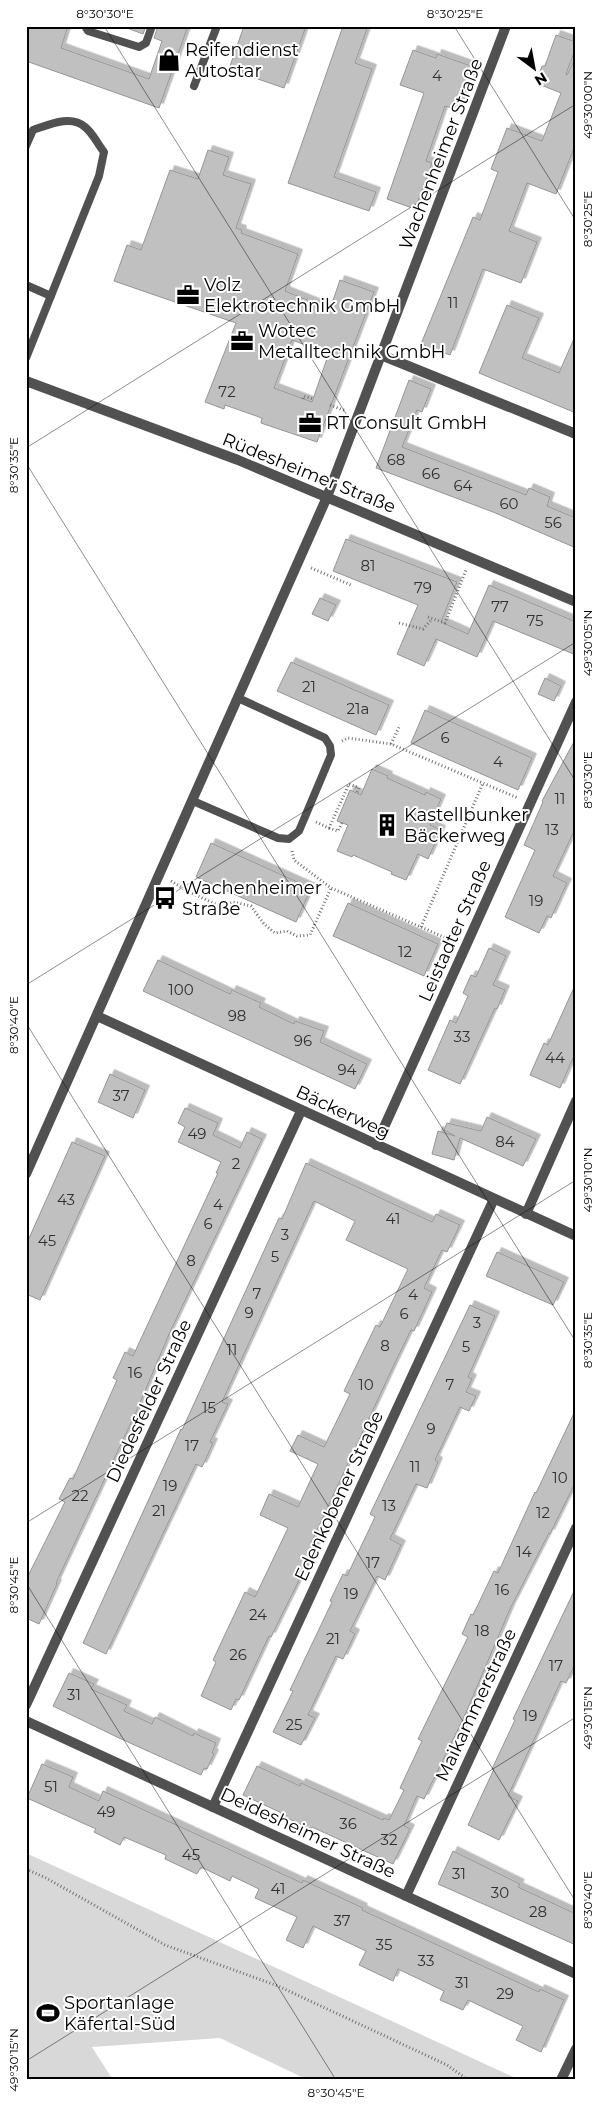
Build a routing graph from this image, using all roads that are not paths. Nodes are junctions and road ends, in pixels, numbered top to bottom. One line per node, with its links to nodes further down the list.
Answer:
1 (85, 26): 2 (lane)
2 (152, 26)
3 (217, 26): 5 (lane)
4 (506, 26): 9 (street, Wachenheimer Straße)
5 (194, 86)
6 (26, 146): 8 (lane)
7 (26, 285): 8 (lane)
8 (51, 296): 10 (lane)
9 (381, 355): 12 (street); 13 (street, Wachenheimer Straße)
10 (26, 358)
11 (26, 381): 13 (street, Rüdesheimer Straße)
12 (576, 434)
13 (327, 497): 14 (street, Rüdesheimer Straße); 15 (street, Wachenheimer Straße)
14 (576, 602)
15 (238, 698): 17 (street, Wachenheimer Straße); 17 (lane)
16 (576, 702): 21 (street, Leistadter Straße)
17 (193, 801): 18 (street, Wachenheimer Straße)
18 (97, 1016): 20 (street, Bäckerweg); 22 (street, Wachenheimer Straße)
19 (576, 1101): 24 (street)
20 (301, 1110): 21 (street, Bäckerweg); 27 (street, Diedesfelder Straße)
21 (376, 1145): 23 (street, Bäckerweg)
22 (26, 1174)
23 (494, 1199): 24 (street, Bäckerweg); 29 (street, Edenkobener Straße)
24 (526, 1214): 25 (street, Bäckerweg)
25 (576, 1236)
26 (576, 1528): 30 (street, Maikammerstraße)
27 (26, 1706)
28 (26, 1721): 29 (street, Deidesheimer Straße)
29 (213, 1807): 30 (street, Deidesheimer Straße)
30 (406, 1896): 31 (street, Deidesheimer Straße)
31 (576, 1974)
32 (576, 2049): 33 (street)
33 (561, 2080)

